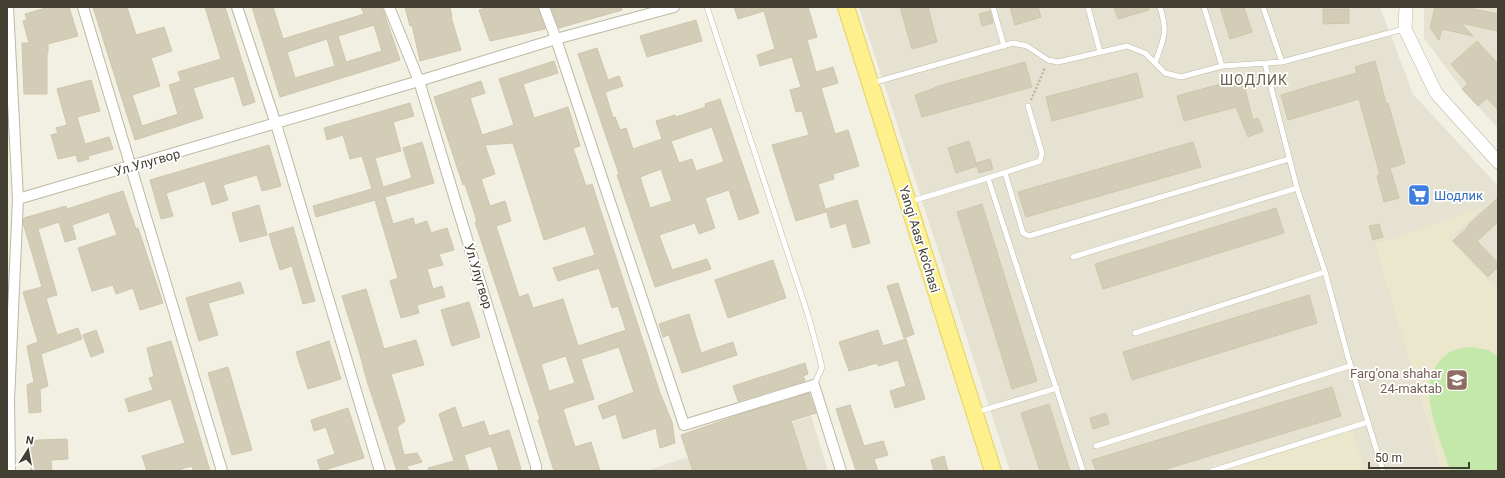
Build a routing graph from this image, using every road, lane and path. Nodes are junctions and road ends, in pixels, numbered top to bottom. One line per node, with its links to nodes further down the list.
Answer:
1 (8, 7): 34 (street)
2 (83, 7): 30 (street)
3 (237, 7): 27 (street)
4 (389, 7): 24 (street, Ул.Улугвор)
5 (544, 7): 16 (street)
6 (674, 7): 16 (street, Ул.Улугвор)
7 (707, 7): 40 (lane)
8 (846, 7): 25 (main road, Yangi Aasr ko'chasi)
9 (993, 7): 17 (lane)
10 (1088, 7): 18 (lane)
11 (1160, 7): 21 (lane)
12 (1204, 7): 23 (lane)
13 (1263, 7): 20 (lane)
14 (1406, 7): 15 (street)
15 (1405, 29): 20 (lane); 29 (street)
16 (556, 40): 24 (street, Ул.Улугвор); 40 (street)
17 (1004, 46): 19 (lane); 25 (lane)
18 (1100, 52): 19 (lane); 21 (lane)
19 (1048, 60): 26 (path)
20 (1282, 62): 22 (lane)
21 (1155, 63): 23 (lane)
22 (1265, 64): 23 (lane); 28 (lane)
23 (1222, 66)
24 (420, 81): 27 (street, Ул.Улугвор); 49 (street, Ул.Улугвор)
25 (870, 84): 35 (main road, Yangi Aasr ko'chasi)
26 (1028, 106): 31 (lane)
27 (276, 124): 30 (street, Ул.Улугвор); 48 (street)
28 (1289, 159): 31 (lane); 33 (lane)
29 (1498, 162)
30 (131, 166): 34 (street, Ул.Улугвор); 47 (street)
31 (1005, 172): 32 (lane)
32 (988, 178): 35 (lane); 41 (lane)
33 (1297, 188): 36 (lane); 37 (lane)
34 (18, 199): 42 (street)
35 (908, 202): 43 (main road, Yangi Aasr ko'chasi)
36 (1073, 257)
37 (1325, 272): 38 (lane); 39 (lane)
38 (1135, 333)
39 (1350, 366): 44 (lane); 45 (lane)
40 (814, 385): 50 (street)
41 (1057, 388): 43 (lane); 52 (lane)
42 (8, 400): 46 (street)
43 (974, 413): 51 (main road, Yangi Aasr ko'chasi)
44 (1368, 422): 53 (lane); 54 (lane)
45 (1096, 446)
46 (10, 471)
47 (222, 471)
48 (380, 471)
49 (536, 471)
50 (841, 471)
51 (993, 471)
52 (1083, 471)
53 (1212, 471)
54 (1383, 471)

